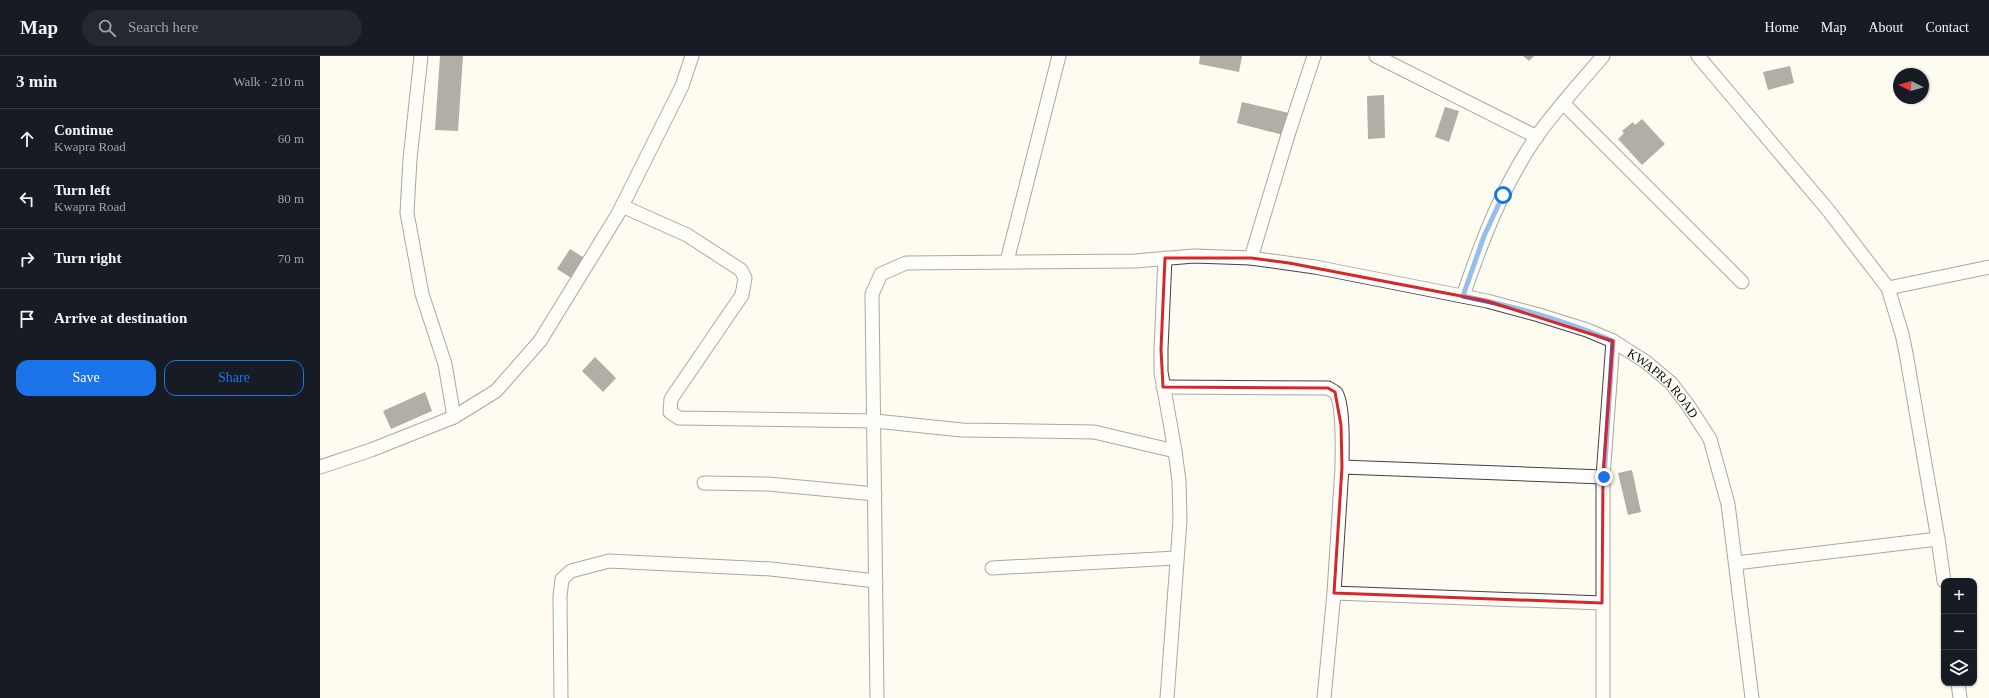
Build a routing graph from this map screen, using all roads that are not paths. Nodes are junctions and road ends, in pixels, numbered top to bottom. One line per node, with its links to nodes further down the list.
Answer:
1 (421, 56): 20 (street)
2 (692, 56): 10 (street)
3 (1059, 56): 13 (street)
4 (1314, 56): 12 (street)
5 (1376, 56): 9 (street)
6 (1603, 56): 8 (street)
7 (1698, 56): 16 (street)
8 (1564, 104): 9 (street); 15 (street)
9 (1536, 137): 17 (street)
10 (622, 206): 20 (street); 21 (street)
11 (1165, 258): 12 (street, KWAPRA ROAD); 13 (street, KWAPRA ROAD); 19 (street)
12 (1251, 258): 17 (street, KWAPRA ROAD)
13 (1007, 261): 21 (street, KWAPRA ROAD)
14 (1989, 267): 16 (street)
15 (1742, 282)
16 (1888, 288): 28 (street)
17 (1463, 296): 18 (street, KWAPRA ROAD)
18 (1613, 341): 25 (street); 30 (street, KWAPRA ROAD)
19 (1163, 387): 22 (street); 24 (street)
20 (454, 417): 23 (street)
21 (875, 421): 22 (street); 27 (street, KWAPRA ROAD)
22 (1175, 451): 29 (street)
23 (320, 467)
24 (1342, 467): 25 (street); 34 (street)
25 (1604, 477): 35 (street)
26 (704, 483): 27 (street)
27 (875, 494): 33 (street, KWAPRA ROAD)
28 (1938, 538): 30 (street); 32 (street)
29 (1176, 558): 31 (street); 39 (street)
30 (1736, 563): 42 (street, KWAPRA ROAD)
31 (992, 568)
32 (1944, 578)
33 (876, 581): 37 (street); 38 (street, KWAPRA ROAD)
34 (1334, 593): 35 (street); 40 (street)
35 (1602, 603): 41 (street)
36 (1958, 686): 43 (street)
37 (561, 698)
38 (877, 698)
39 (1167, 698)
40 (1324, 698)
41 (1603, 698)
42 (1752, 698)
43 (1960, 698)

